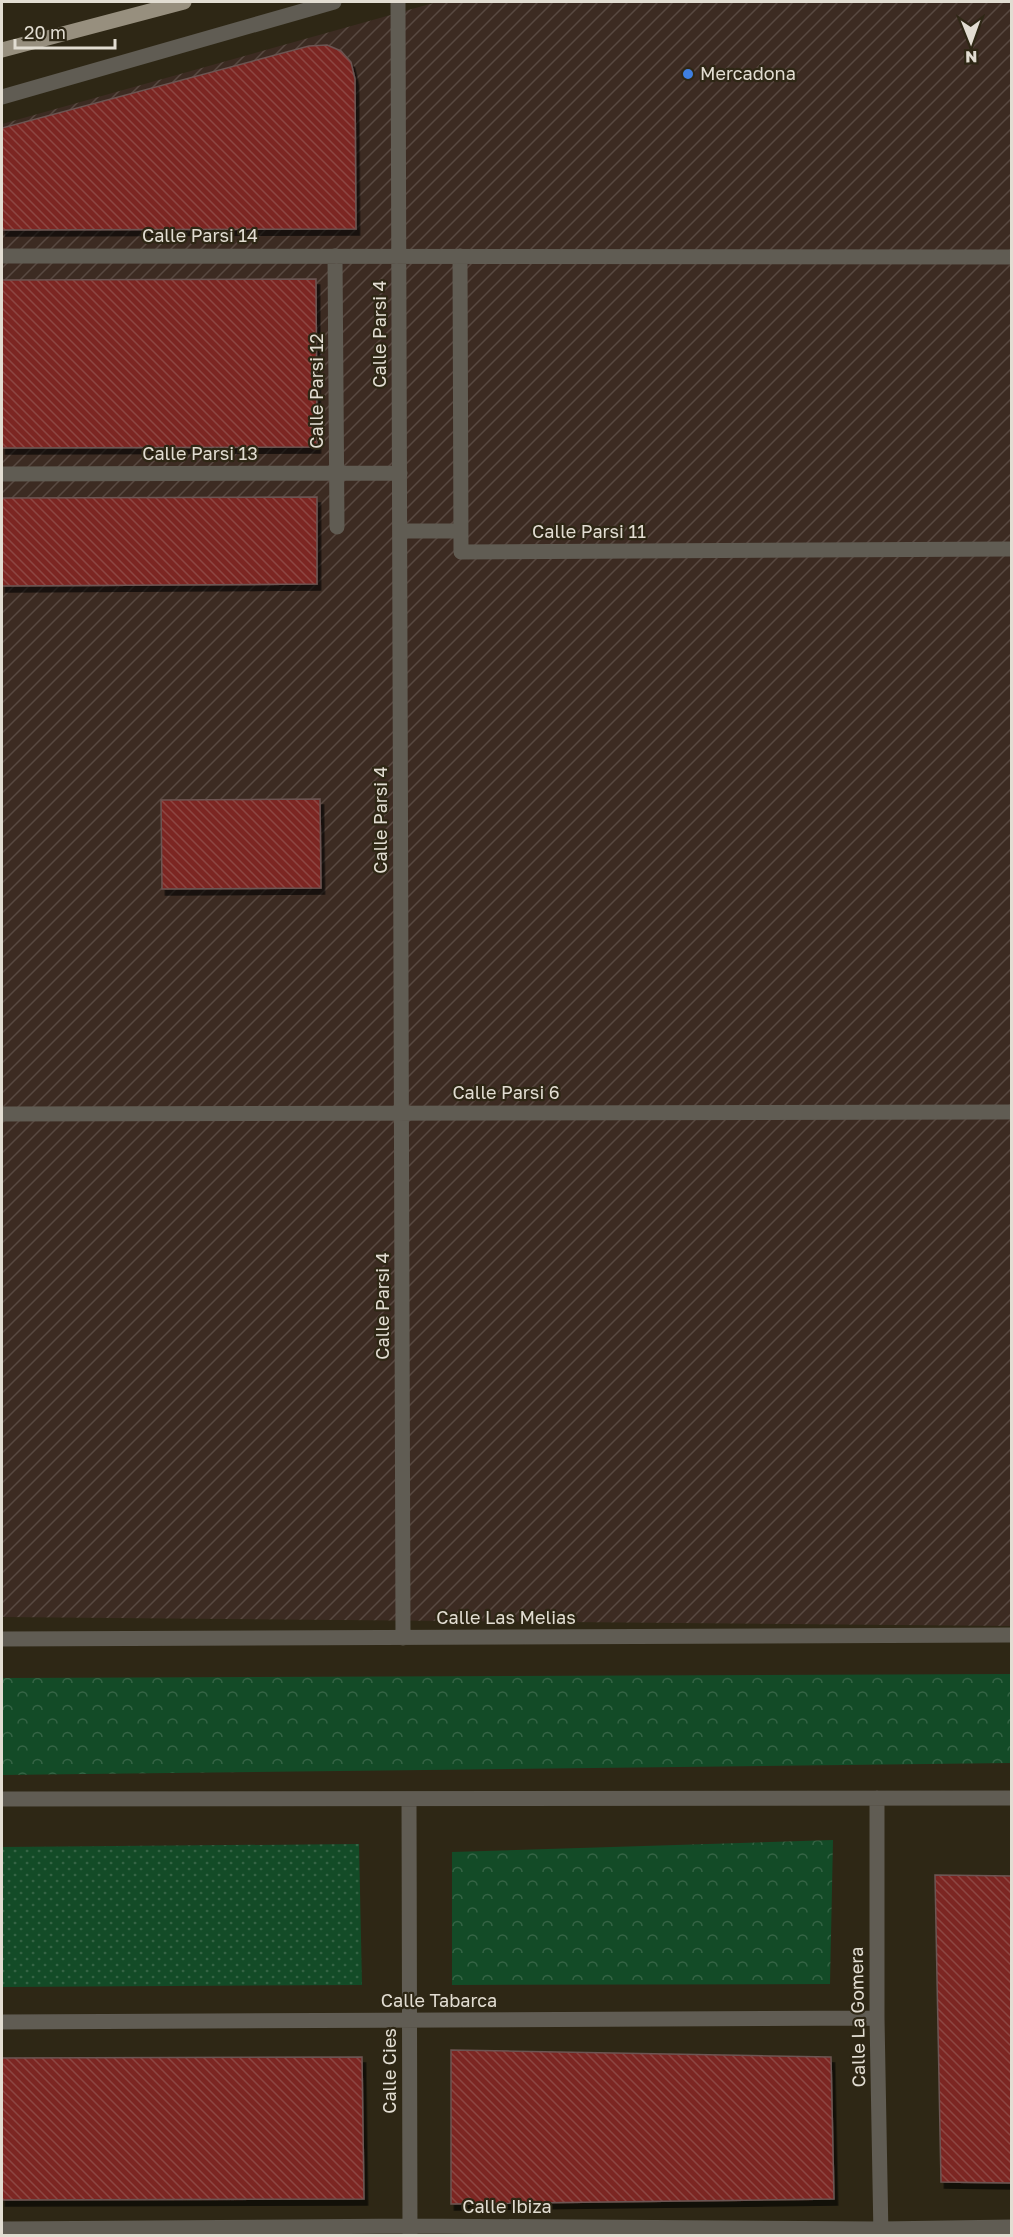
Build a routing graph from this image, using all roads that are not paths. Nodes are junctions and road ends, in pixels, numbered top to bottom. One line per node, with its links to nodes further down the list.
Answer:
1 (184, 2): 4 (main road)
2 (334, 2): 5 (street)
3 (398, 2): 8 (street, Calle Parsi 4)
4 (2, 50)
5 (2, 97)
6 (2, 256): 7 (street, Calle Parsi 14)
7 (335, 256): 8 (street, Calle Parsi 14); 11 (street, Calle Parsi 12)
8 (399, 256): 9 (street); 12 (street, Calle Parsi 4)
9 (460, 256): 10 (street); 16 (street, Calle Parsi 11)
10 (1011, 257)
11 (336, 473): 12 (street, Calle Parsi 13); 13 (street, Calle Parsi 13); 14 (street, Calle Parsi 12)
12 (400, 473): 15 (street, Calle Parsi 4)
13 (2, 474)
14 (337, 527)
15 (400, 531): 16 (street); 18 (street, Calle Parsi 4)
16 (461, 531): 17 (street, Calle Parsi 11)
17 (1011, 549)
18 (402, 1112): 19 (street, Calle Parsi 6); 20 (street, Calle Parsi 6); 22 (street, Calle Parsi 4)
19 (1011, 1112)
20 (2, 1114)
21 (1011, 1635): 22 (street, Calle Las Melias)
22 (404, 1638): 23 (street, Calle Las Melias)
23 (2, 1639)
24 (877, 1798): 25 (street); 27 (street); 28 (street, Calle La Gomera)
25 (1011, 1798)
26 (2, 1799): 27 (street)
27 (409, 1799): 29 (street, Calle Cies)
28 (877, 2018): 29 (street, Calle Tabarca); 34 (street, Calle La Gomera)
29 (410, 2021): 30 (street, Calle Tabarca); 33 (street, Calle Cies)
30 (2, 2022)
31 (1011, 2227): 34 (street, Calle Ibiza)
32 (2, 2229): 33 (street, Calle Ibiza)
33 (410, 2231): 34 (street, Calle Ibiza)
34 (881, 2232)

